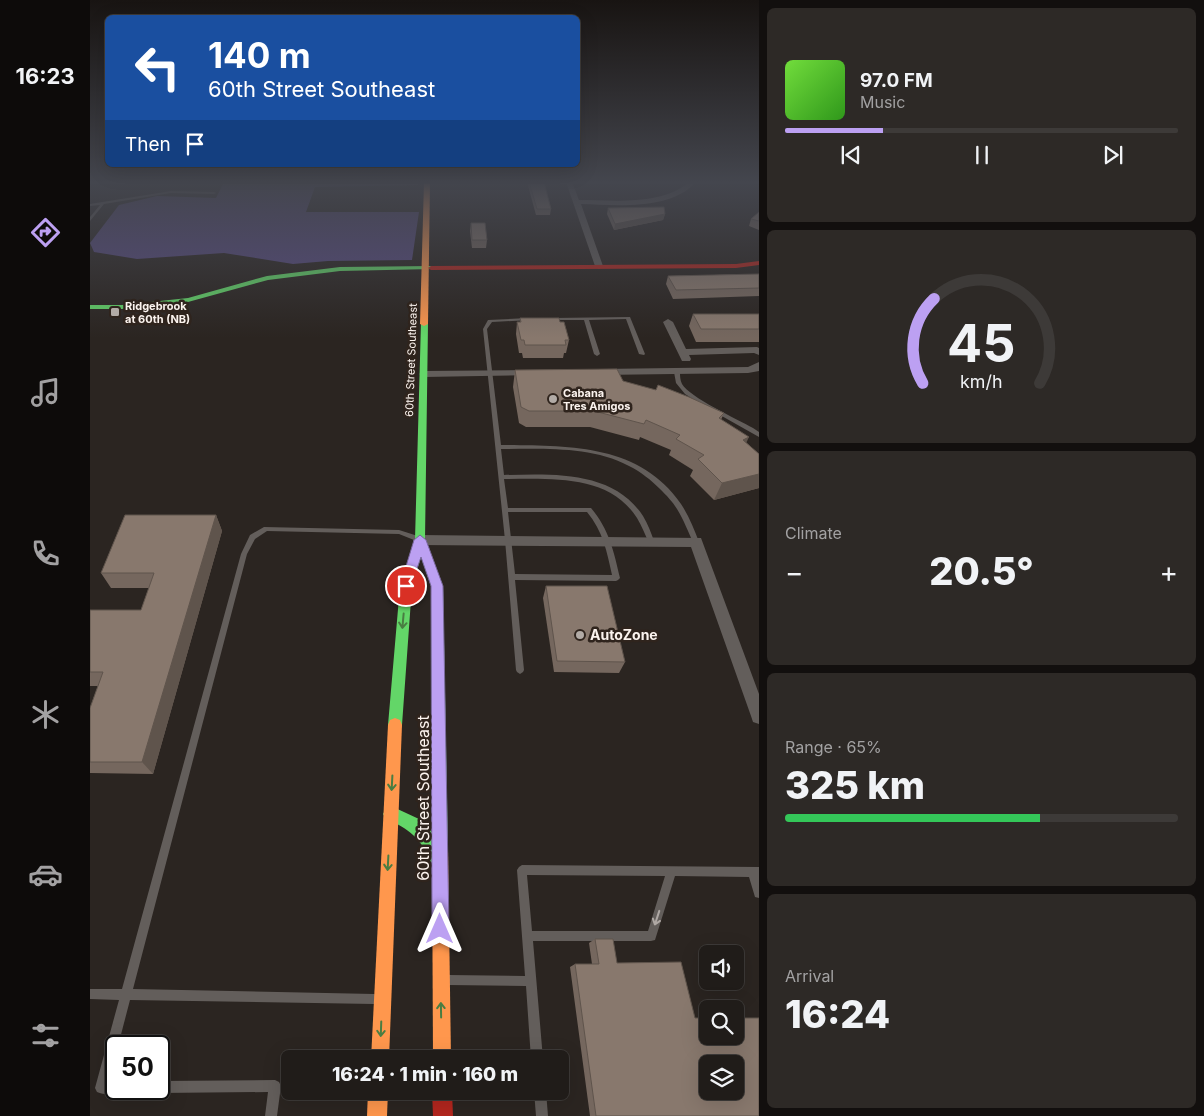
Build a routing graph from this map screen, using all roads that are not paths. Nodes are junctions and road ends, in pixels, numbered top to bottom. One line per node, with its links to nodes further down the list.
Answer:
1 (426, 234): 5 (main road, 60th Street Southeast)
2 (588, 234): 4 (street)
3 (759, 263): 4 (main road)
4 (599, 266): 5 (main road)
5 (426, 268): 6 (main road); 21 (main road, 60th Street Southeast)
6 (90, 307)
7 (532, 319): 19 (lane)
8 (542, 319): 9 (lane)
9 (586, 319): 13 (lane); 14 (lane)
10 (668, 322): 11 (street)
11 (682, 352): 12 (street); 16 (street)
12 (759, 352)
13 (597, 354)
14 (642, 354)
15 (759, 365): 16 (street)
16 (692, 371): 18 (street)
17 (589, 372): 18 (street)
18 (677, 372): 22 (lane)
19 (491, 373): 20 (street); 21 (street); 23 (lane)
20 (540, 373)
21 (424, 374): 26 (main road, 60th Street Southeast)
22 (759, 435)
23 (499, 447): 24 (lane); 30 (lane)
24 (502, 477): 25 (lane); 29 (lane)
25 (505, 510): 27 (lane); 28 (lane)
26 (420, 540): 27 (street); 34 (main road, 60th Street Southeast, one-way to 34); 35 (main road, 60th Street Southeast); 43 (lane)
27 (508, 540): 28 (street); 31 (lane)
28 (608, 541): 29 (street); 31 (lane)
29 (651, 541): 30 (street)
30 (696, 542): 33 (street)
31 (512, 577): 32 (lane)
32 (520, 670)
33 (759, 716)
34 (391, 814): 35 (main road); 44 (main road, 60th Street Southeast, one-way to 44)
35 (440, 863): 40 (main road, 60th Street Southeast)
36 (672, 871): 37 (lane); 39 (lane, one-way to 39); 39 (lane)
37 (756, 872): 38 (lane)
38 (759, 893)
39 (527, 936): 41 (lane)
40 (441, 980): 41 (lane); 47 (main road, 60th Street Southeast, one-way to 40)
41 (530, 982): 48 (lane)
42 (90, 994): 43 (lane)
43 (124, 996): 44 (lane); 45 (lane)
44 (382, 999): 46 (main road, 60th Street Southeast, one-way to 46)
45 (114, 1035)
46 (380, 1050)
47 (442, 1050)
48 (536, 1050)
49 (105, 1072): 51 (lane)
50 (170, 1087): 55 (lane)
51 (105, 1088)
52 (378, 1100): 56 (main road)
53 (442, 1100): 57 (main road)
54 (541, 1100): 58 (lane)
55 (271, 1116)
56 (377, 1116)
57 (443, 1116)
58 (542, 1116)

